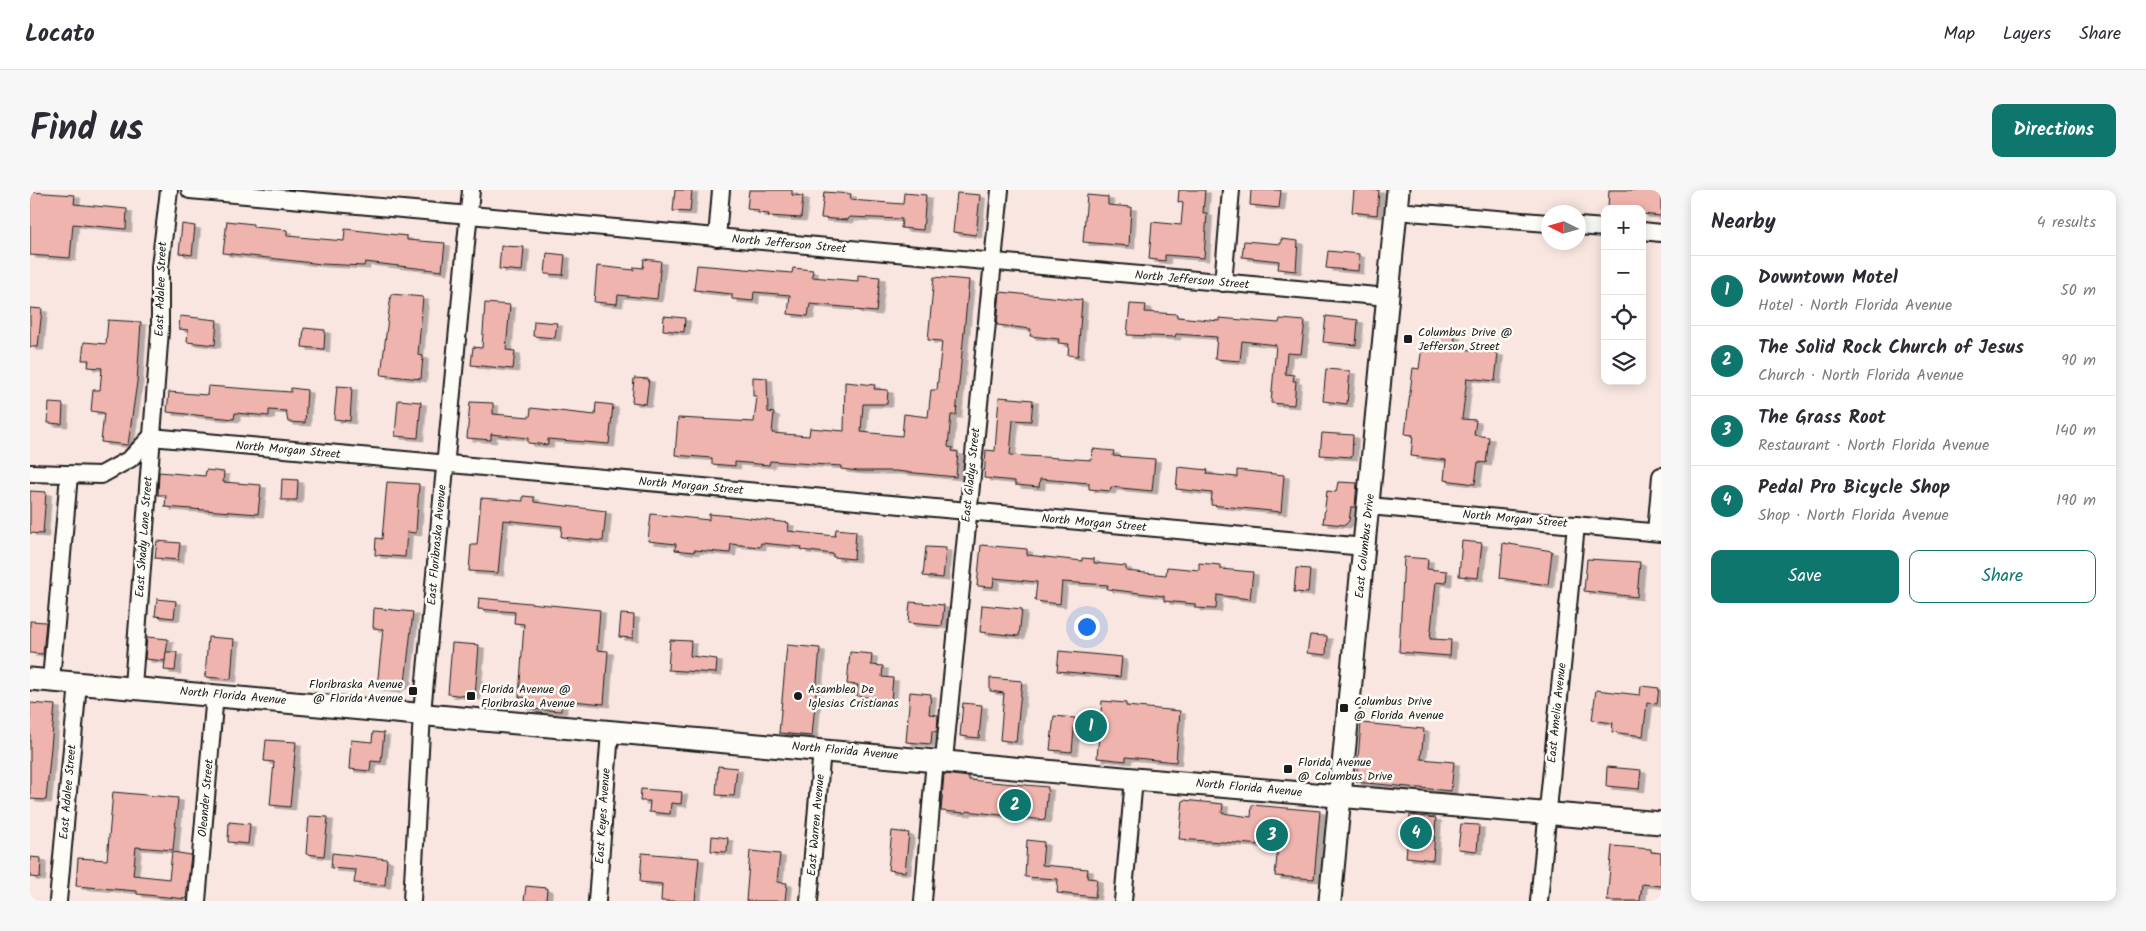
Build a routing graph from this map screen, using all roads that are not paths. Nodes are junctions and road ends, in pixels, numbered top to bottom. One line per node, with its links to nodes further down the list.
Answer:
1 (168, 190): 19 (street, East Adalee Street)
2 (190, 190): 7 (street, North Jefferson Street)
3 (471, 190): 9 (street, East Floribraska Avenue)
4 (721, 190): 15 (street)
5 (1000, 190): 16 (street, East Gladys Street)
6 (1231, 190): 17 (street)
7 (307, 195): 9 (street, North Jefferson Street)
8 (1397, 200): 10 (street); 18 (main road, East Columbus Drive)
9 (469, 216): 15 (street, North Jefferson Street); 21 (street, East Floribraska Avenue)
10 (1541, 222)
11 (1586, 227): 12 (street)
12 (1601, 228)
13 (1646, 231): 14 (street)
14 (1661, 233)
15 (717, 238): 16 (street, North Jefferson Street)
16 (993, 263): 17 (street, North Jefferson Street); 26 (street, East Gladys Street)
17 (1223, 283): 18 (street, North Jefferson Street)
18 (1388, 297): 25 (main road, East Columbus Drive)
19 (155, 388): 20 (street, East Shady Lane Street)
20 (151, 436): 21 (street, North Morgan Street); 23 (street); 33 (street, East Shady Lane Street)
21 (444, 464): 26 (street, North Morgan Street); 35 (street, East Floribraska Avenue)
22 (30, 473): 23 (street)
23 (69, 475): 31 (street)
24 (1661, 476): 28 (street)
25 (1369, 506): 27 (street, North Morgan Street); 29 (main road, East Columbus Drive)
26 (967, 511): 29 (street, North Morgan Street); 38 (street, East Gladys Street)
27 (1576, 525): 28 (street, North Morgan Street); 41 (street, East Amelia Avenue)
28 (1658, 532)
29 (1365, 548): 40 (main road, East Columbus Drive)
30 (30, 678): 31 (main road, North Florida Avenue)
31 (51, 680): 32 (main road, North Florida Avenue)
32 (78, 683): 33 (main road, North Florida Avenue); 43 (street, East Adalee Street)
33 (133, 686): 34 (main road, North Florida Avenue)
34 (215, 694): 35 (main road, North Florida Avenue); 44 (street, Oleander Street)
35 (422, 713): 36 (main road, North Florida Avenue); 45 (street, East Floribraska Avenue)
36 (610, 732): 37 (main road, North Florida Avenue); 46 (street, East Keyes Avenue)
37 (822, 749): 38 (main road, North Florida Avenue); 47 (street, East Warren Avenue)
38 (940, 760): 39 (main road, North Florida Avenue); 48 (street, East Gladys Street)
39 (1134, 779): 40 (main road, North Florida Avenue); 49 (street)
40 (1340, 796): 41 (main road, North Florida Avenue); 50 (main road, East Columbus Drive)
41 (1547, 815): 42 (main road, North Florida Avenue); 51 (street, East Amelia Avenue)
42 (1661, 823)
43 (58, 901)
44 (197, 901)
45 (412, 901)
46 (597, 901)
47 (809, 901)
48 (923, 901)
49 (1123, 901)
50 (1330, 901)
51 (1539, 901)

